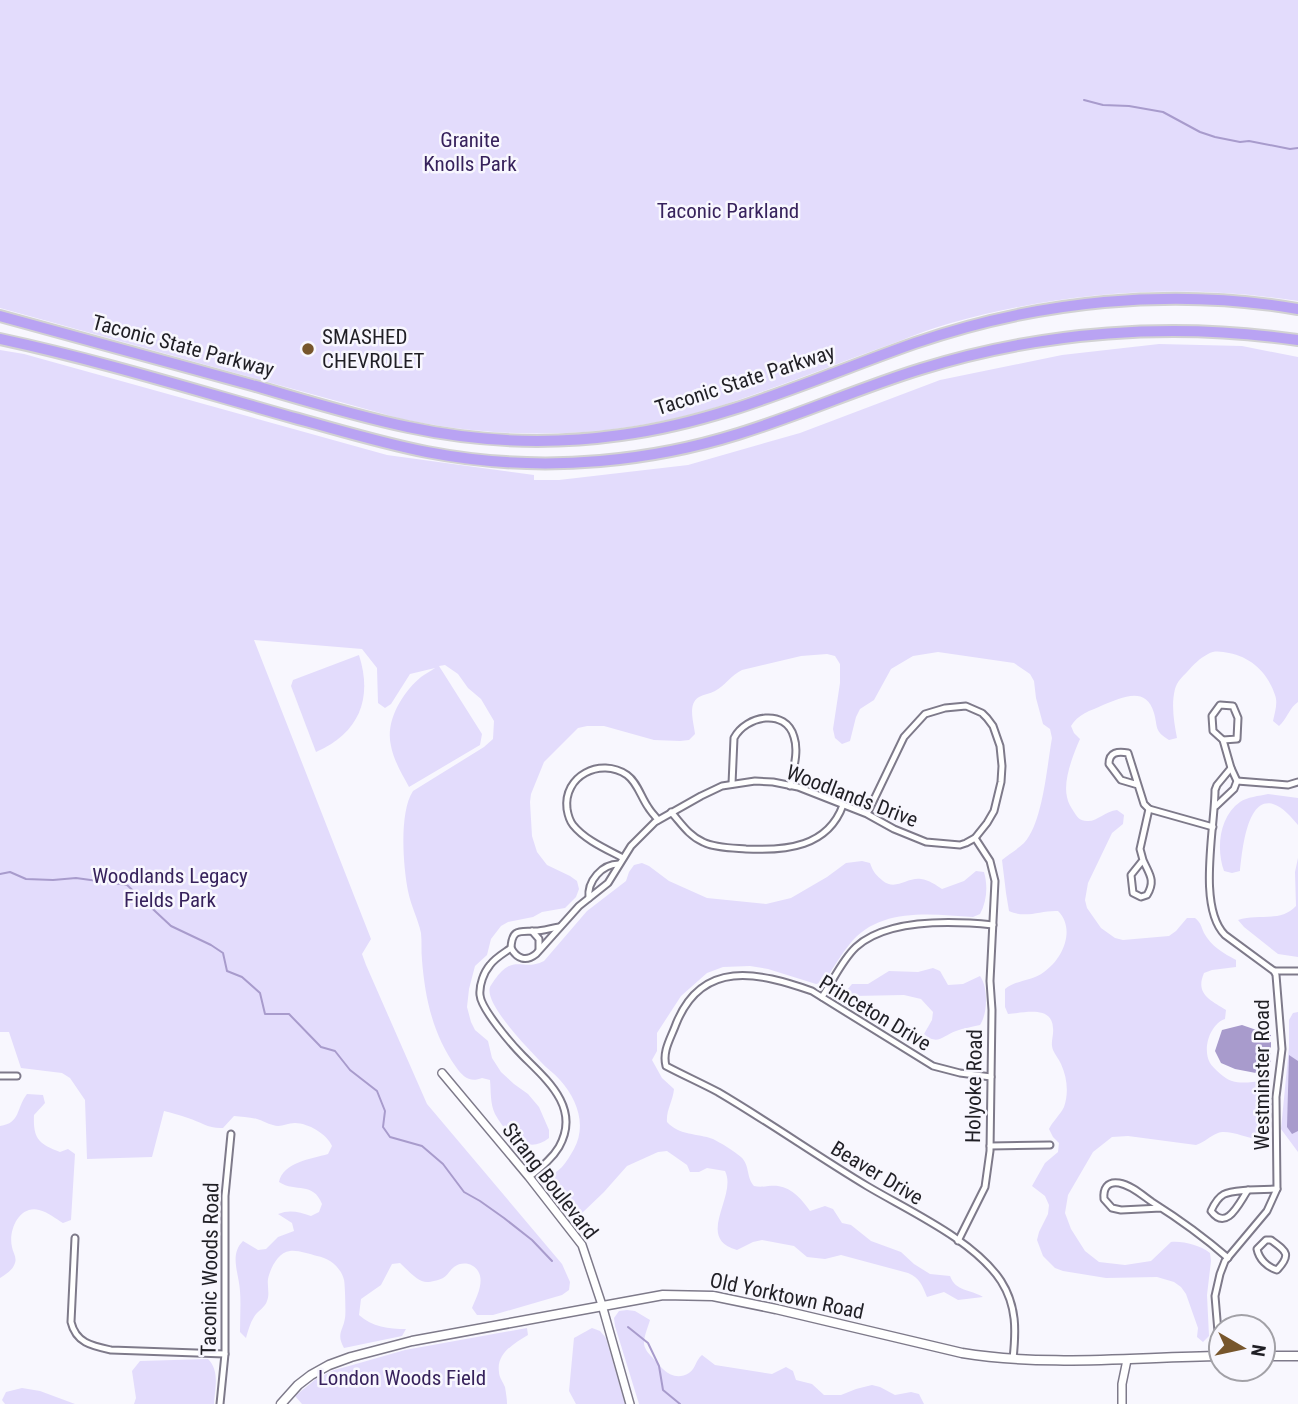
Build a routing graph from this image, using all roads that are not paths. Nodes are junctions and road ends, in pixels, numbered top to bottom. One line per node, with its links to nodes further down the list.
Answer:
1 (1298, 309): 2 (highway, Taconic State Parkway)
2 (0, 316)
3 (0, 340): 4 (highway, Taconic State Parkway)
4 (1298, 340)
5 (1223, 740): 5 (street); 6 (street)
6 (1231, 768): 7 (street); 13 (street, Westminster Road)
7 (1237, 781): 8 (street); 13 (street)
8 (1298, 782)
9 (733, 784): 11 (street, Woodlands Drive); 11 (street); 15 (street, Woodlands Drive)
10 (1138, 785): 10 (street); 14 (street)
11 (790, 786): 12 (street, Woodlands Drive)
12 (844, 805): 15 (street); 16 (street, Woodlands Drive)
13 (1215, 806): 18 (street, Westminster Road)
14 (1149, 809): 18 (street); 21 (street)
15 (671, 812): 17 (street, Woodlands Drive)
16 (866, 814): 19 (street, Woodlands Drive); 19 (street)
17 (658, 820): 20 (street, Woodlands Drive); 20 (street)
18 (1213, 827): 29 (street, Westminster Road)
19 (975, 838): 24 (street, Holyoke Road)
20 (623, 858): 22 (street, Woodlands Drive)
21 (1143, 860): 21 (street)
22 (620, 864): 23 (street, Woodlands Drive); 23 (street, Woodlands Drive)
23 (589, 898): 25 (street, Woodlands Drive)
24 (993, 925): 31 (street); 36 (street, Holyoke Road)
25 (559, 927): 26 (street); 28 (street, Woodlands Drive)
26 (532, 931): 27 (street); 28 (street)
27 (511, 948): 28 (street); 40 (street)
28 (539, 949)
29 (1274, 971): 30 (street); 41 (street, Westminster Road)
30 (1298, 971)
31 (822, 997): 32 (street, Princeton Drive); 36 (street, Princeton Drive)
32 (664, 1059): 45 (street, Beaver Drive)
33 (442, 1073): 40 (street, Strang Boulevard)
34 (0, 1076): 35 (street)
35 (17, 1076)
36 (991, 1077): 39 (street, Holyoke Road)
37 (231, 1134): 51 (street, Taconic Woods Road)
38 (1050, 1145): 39 (street)
39 (990, 1146): 45 (street, Holyoke Road)
40 (529, 1177): 49 (street, Strang Boulevard)
41 (1277, 1189): 42 (street); 46 (street, Westminster Road)
42 (1248, 1190): 42 (street)
43 (1161, 1208): 43 (street); 48 (street)
44 (75, 1238): 51 (street)
45 (958, 1241): 55 (street, Beaver Drive)
46 (1242, 1241): 47 (street); 48 (street, Westminster Road)
47 (1257, 1249): 47 (street)
48 (1228, 1258): 50 (street, Westminster Road)
49 (602, 1305): 55 (main road, Old Yorktown Road); 57 (main road, Old Yorktown Road); 61 (street, Strang Boulevard)
50 (1216, 1313)
51 (225, 1354): 58 (street, Taconic Woods Road)
52 (1207, 1356): 56 (main road, Old Yorktown Road)
53 (1277, 1356): 54 (main road)
54 (1298, 1356)
55 (1013, 1359): 56 (main road, Old Yorktown Road)
56 (1127, 1360): 62 (street)
57 (287, 1396): 59 (main road, Old Yorktown Road); 60 (street)
58 (220, 1404)
59 (281, 1404)
60 (294, 1404)
61 (631, 1404)
62 (1122, 1404)

